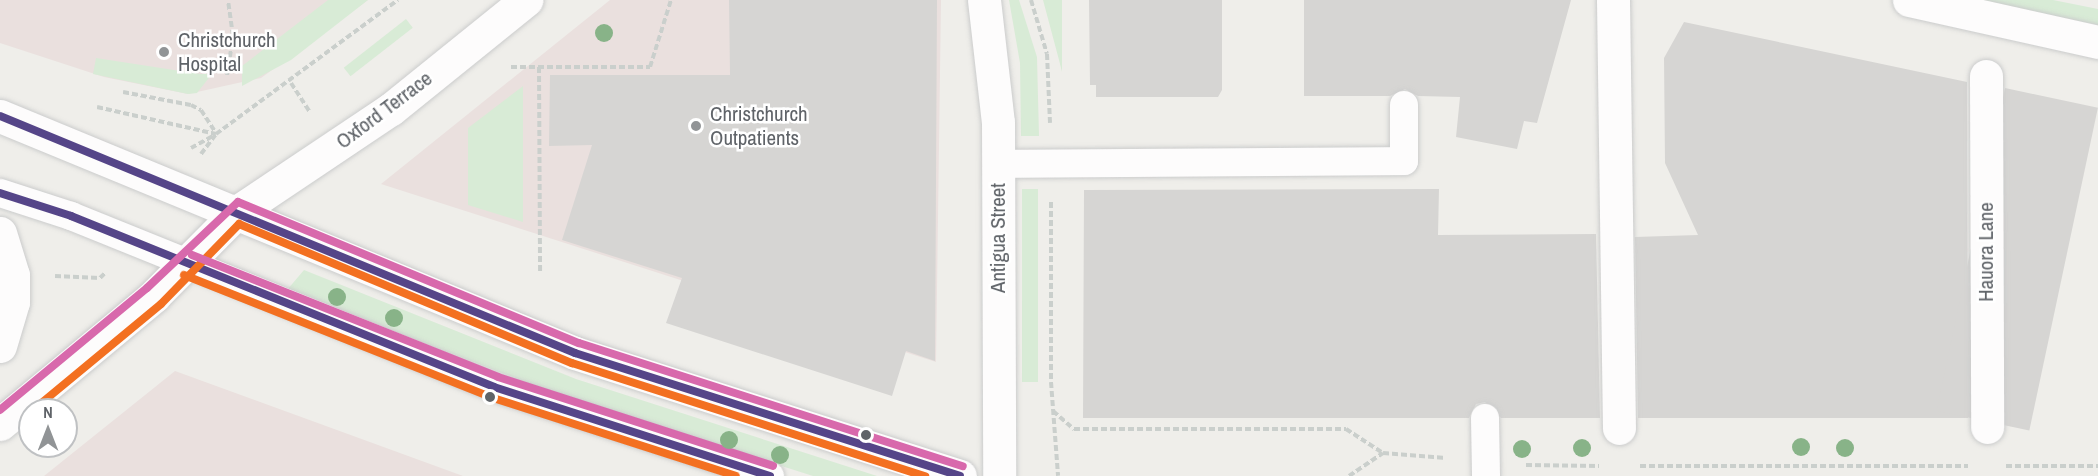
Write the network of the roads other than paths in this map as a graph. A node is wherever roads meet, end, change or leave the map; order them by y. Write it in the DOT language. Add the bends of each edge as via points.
graph roads {
  1 [pos="526,0"];
  2 [pos="984,0"];
  3 [pos="1613,0"];
  4 [pos="1910,0"];
  5 [pos="2098,42"];
  6 [pos="1986,76"];
  7 [pos="1404,105"];
  8 [pos="0,116"];
  9 [pos="998,164"];
  10 [pos="0,193"];
  11 [pos="237,212"];
  12 [pos="0,233"];
  13 [pos="188,265"];
  14 [pos="0,346"];
  15 [pos="1485,418"];
  16 [pos="0,424"];
  17 [pos="1987,427"];
  18 [pos="1618,428"];
  19 [pos="1486,469"];
  20 [pos="770,476"];
  21 [pos="960,476"];
  22 [pos="999,476"];
  1 -- 11 [label="street, Oxford Terrace" via="391,109"];
  2 -- 9 [label="street, Antigua Street"];
  3 -- 18 [label="street"];
  4 -- 5 [label="street"];
  6 -- 17 [label="street, Hauora Lane"];
  7 -- 9 [label="lane" via="1404,161"];
  8 -- 11 [label="street"];
  9 -- 22 [label="street, Antigua Street"];
  10 -- 13 [label="lane"];
  11 -- 13 [label="street, Oxford Terrace"];
  11 -- 21 [label="street" via="575,353"];
  12 -- 14 [label="street" via="13,274 13,302"];
  13 -- 16 [label="street, Oxford Terrace"];
  13 -- 20 [label="lane" via="494,387"];
  15 -- 19 [label="lane"];
}
